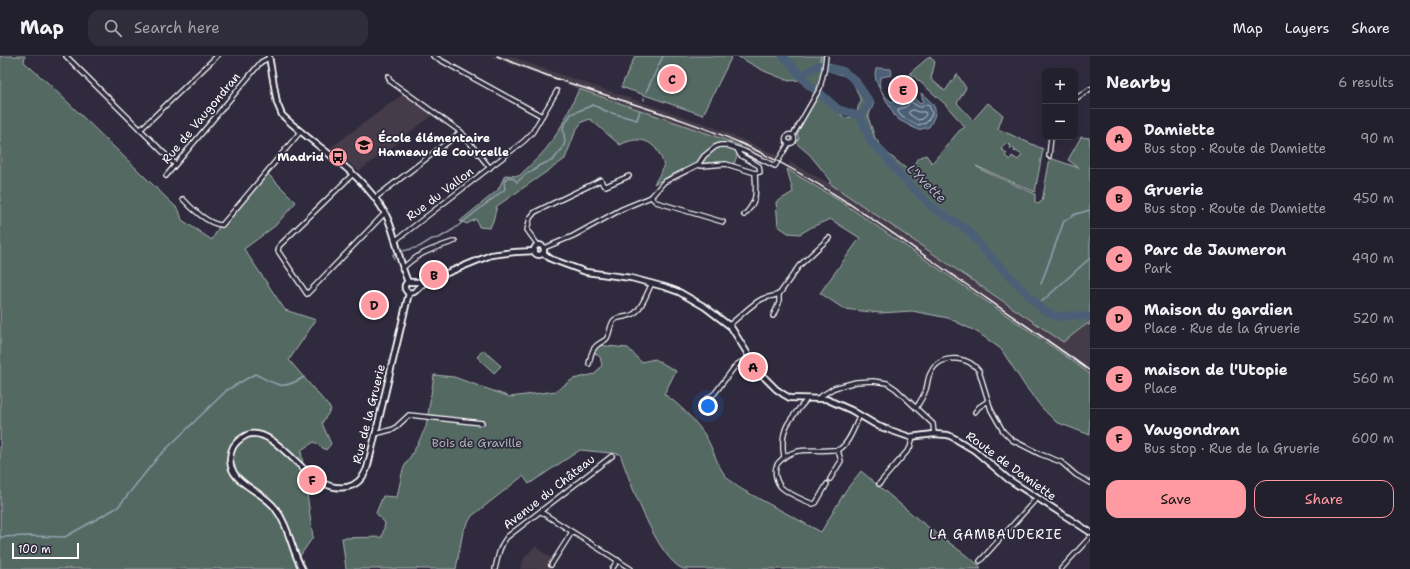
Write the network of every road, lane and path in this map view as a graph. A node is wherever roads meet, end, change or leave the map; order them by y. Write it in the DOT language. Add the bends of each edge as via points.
graph roads {
  1 [pos="67,56"];
  2 [pos="217,56"];
  3 [pos="433,56"];
  4 [pos="826,56"];
  5 [pos="269,57"];
  6 [pos="388,76"];
  7 [pos="1090,89"];
  8 [pos="557,91"];
  9 [pos="1078,97"];
  10 [pos="542,116"];
  11 [pos="140,130"];
  12 [pos="301,131"];
  13 [pos="461,132"];
  14 [pos="793,135"];
  15 [pos="1051,140"];
  16 [pos="789,143"];
  17 [pos="737,149"];
  18 [pos="1049,156"];
  19 [pos="175,164"];
  20 [pos="698,165"];
  21 [pos="490,168"];
  22 [pos="755,173"];
  23 [pos="353,174"];
  24 [pos="166,176"];
  25 [pos="629,176"];
  26 [pos="651,197"];
  27 [pos="375,198"];
  28 [pos="183,199"];
  29 [pos="385,213"];
  30 [pos="744,215"];
  31 [pos="723,222"];
  32 [pos="829,238"];
  33 [pos="396,240"];
  34 [pos="455,241"];
  35 [pos="538,245"];
  36 [pos="535,251"];
  37 [pos="544,251"];
  38 [pos="402,269"];
  39 [pos="411,282"];
  40 [pos="425,282"];
  41 [pos="652,283"];
  42 [pos="415,291"];
  43 [pos="409,293"];
  44 [pos="779,294"];
  45 [pos="773,316"];
  46 [pos="729,325"];
  47 [pos="749,357"];
  48 [pos="589,364"];
  49 [pos="808,398"];
  50 [pos="818,398"];
  51 [pos="706,400"];
  52 [pos="988,401"];
  53 [pos="916,408"];
  54 [pos="975,412"];
  55 [pos="860,415"];
  56 [pos="482,423"];
  57 [pos="375,434"];
  58 [pos="934,434"];
  59 [pos="912,436"];
  60 [pos="838,450"];
  61 [pos="612,456"];
  62 [pos="784,457"];
  63 [pos="830,479"];
  64 [pos="1090,483"];
  65 [pos="827,484"];
  66 [pos="879,484"];
  67 [pos="1037,498"];
  68 [pos="541,512"];
  69 [pos="572,532"];
  70 [pos="1090,532"];
  71 [pos="1090,537"];
  72 [pos="618,560"];
  73 [pos="980,561"];
  74 [pos="551,565"];
  75 [pos="302,569"];
  76 [pos="495,569"];
  77 [pos="612,569"];
  78 [pos="632,569"];
  79 [pos="1061,569"];
  1 -- 11 [label="street"];
  2 -- 11 [label="street"];
  3 -- 10 [label="street"];
  4 -- 14 [label="street" via="820,88"];
  5 -- 12 [label="street" via="279,109 282,115"];
  5 -- 19 [label="street, Rue de Vaugondran" via="261,62"];
  6 -- 13 [label="street" via="390,81"];
  7 -- 9 [label="street"];
  8 -- 10 [label="street, Rue du Vallon"];
  10 -- 21 [label="street, Rue du Vallon" via="532,133"];
  11 -- 19 [label="street"];
  12 -- 23 [label="street"];
  12 -- 28 [label="street" via="222,225 215,224 193,210"];
  13 -- 21 [label="street"];
  13 -- 27 [label="street"];
  14 -- 16 [label="street" via="794,141"];
  14 -- 16 [label="street" via="789,134 786,137"];
  15 -- 18 [label="street"];
  16 -- 17 [label="street" via="775,166"];
  17 -- 20 [label="street" via="726,145 715,147"];
  17 -- 22 [label="street" via="740,155 759,166 760,172"];
  19 -- 24 [label="street, Rue de Vaugondran"];
  20 -- 22 [label="street" via="726,164"];
  20 -- 26 [label="street" via="664,182"];
  21 -- 33 [label="street, Rue du Vallon"];
  22 -- 30 [label="street" via="756,197"];
  23 -- 27 [label="street"];
  23 -- 29 [label="street" via="279,246 278,251 307,294"];
  25 -- 35 [label="street" via="606,186 601,180 535,212 530,218 527,230"];
  26 -- 31 [label="street" via="656,202"];
  26 -- 37 [label="street" via="622,209"];
  27 -- 29 [label="street"];
  29 -- 33 [label="street"];
  32 -- 44 [label="street" via="799,266"];
  33 -- 38 [label="street"];
  34 -- 38 [label="street" via="422,253 411,259"];
  35 -- 36 [label="street"];
  35 -- 37 [label="street" via="541,245"];
  36 -- 37 [label="street" via="538,254"];
  36 -- 40 [label="street" via="491,255"];
  37 -- 41 [label="street, Route de Damiette" via="551,259 586,272 611,274"];
  38 -- 39 [label="street"];
  39 -- 40 [label="street"];
  39 -- 42 [label="street" via="416,286"];
  39 -- 43 [label="street" via="406,284 405,288"];
  40 -- 42 [label="street"];
  41 -- 46 [label="street, Route de Damiette" via="679,292"];
  41 -- 48 [label="street" via="635,313 614,319 606,340 597,344 591,351"];
  42 -- 43 [label="street"];
  43 -- 57 [label="street, Rue de la Gruerie"];
  44 -- 45 [label="street" via="779,302"];
  44 -- 46 [label="street" via="756,302"];
  46 -- 47 [label="street, Route de Damiette"];
  47 -- 49 [label="street, Route de Damiette" via="759,372 776,389 790,398"];
  47 -- 51 [label="street" via="736,365 715,393"];
  49 -- 50 [label="street, Route de Damiette"];
  49 -- 62 [label="street" via="784,431"];
  50 -- 53 [label="street" via="834,388 856,382 873,381 887,383"];
  50 -- 55 [label="street, Route de Damiette" via="833,401"];
  52 -- 53 [label="street" via="979,371 975,366 965,361 950,359 934,366 925,393"];
  52 -- 54 [label="street"];
  52 -- 64 [label="street" via="1003,431 1012,440 1061,462"];
  53 -- 58 [label="street" via="933,424"];
  55 -- 59 [label="street, Route de Damiette" via="878,426 904,436"];
  55 -- 60 [label="street" via="845,444"];
  56 -- 57 [label="street" via="409,415 394,429"];
  57 -- 75 [label="street, Rue de la Gruerie" via="367,469 354,485 345,488 330,486 316,479 265,437 249,434 234,446 230,456 234,474 275,508 284,522"];
  58 -- 59 [label="street, Route de Damiette"];
  58 -- 67 [label="street, Route de Damiette" via="948,436 964,443 1008,479"];
  59 -- 66 [label="street" via="910,448"];
  60 -- 62 [label="street" via="801,450"];
  60 -- 63 [label="street" via="841,461"];
  61 -- 68 [label="street, Avenue du Château"];
  62 -- 65 [label="street" via="778,463 775,473 781,487 813,504"];
  67 -- 70 [label="street, Route de Damiette"];
  67 -- 73 [label="street"];
  68 -- 69 [label="street"];
  68 -- 76 [label="street, Avenue du Château" via="502,543"];
  69 -- 72 [label="street"];
  69 -- 74 [label="street"];
  71 -- 79 [label="street"];
  72 -- 77 [label="street"];
  72 -- 78 [label="street"];
}
